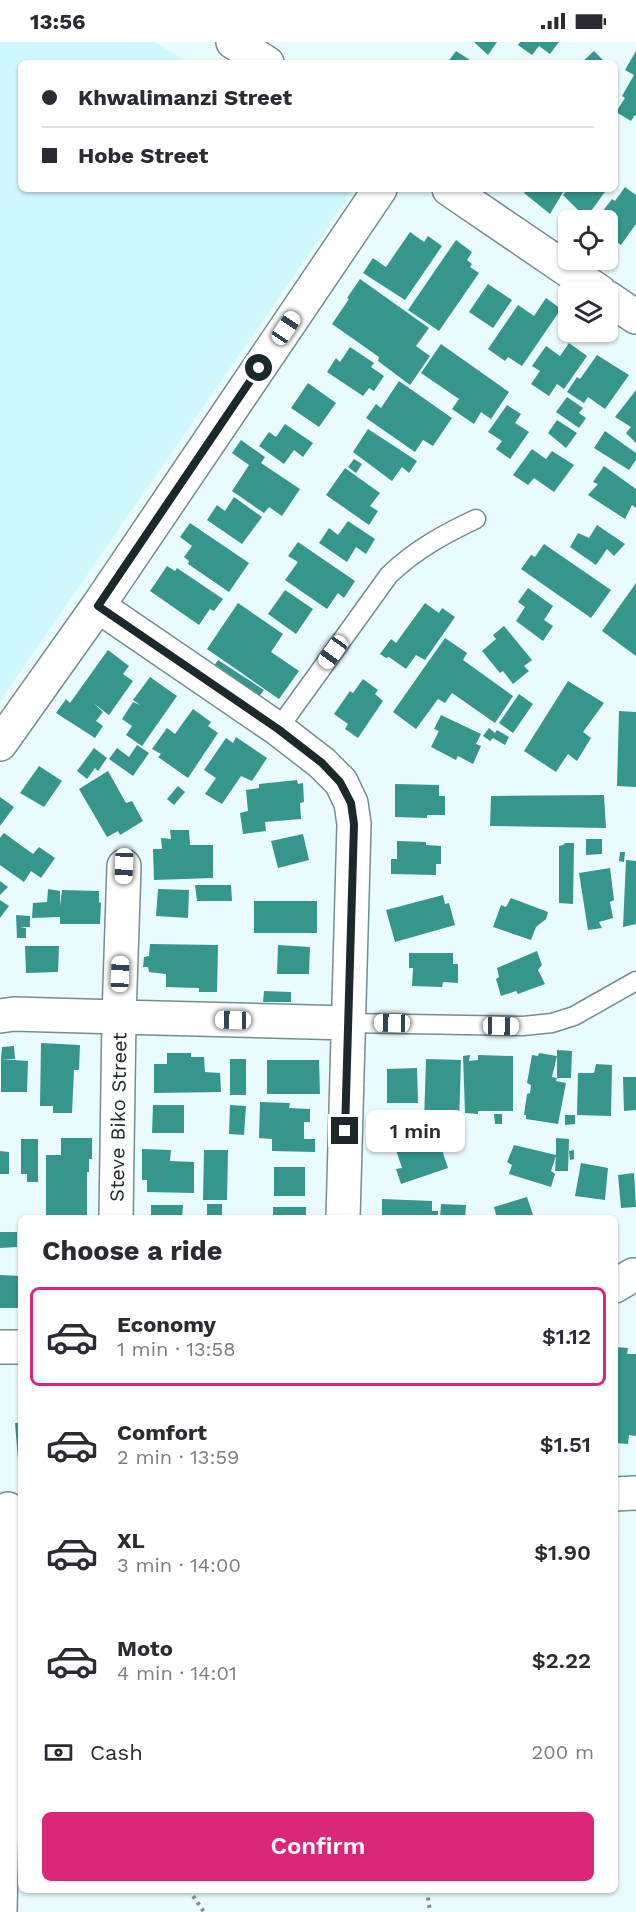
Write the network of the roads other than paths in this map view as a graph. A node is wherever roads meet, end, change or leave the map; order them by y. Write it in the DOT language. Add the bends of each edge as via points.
graph roads {
  1 [pos="233,42"];
  2 [pos="262,60"];
  3 [pos="378,192"];
  4 [pos="453,192"];
  5 [pos="585,282"];
  6 [pos="618,305"];
  7 [pos="636,317"];
  8 [pos="476,519"];
  9 [pos="98,606"];
  10 [pos="278,729"];
  11 [pos="0,744"];
  12 [pos="124,866"];
  13 [pos="636,981"];
  14 [pos="0,1016"];
  15 [pos="119,1017"];
  16 [pos="348,1023"];
  17 [pos="116,1215"];
  18 [pos="343,1215"];
  19 [pos="0,1347"];
  20 [pos="18,1347"];
  21 [pos="636,1493"];
  22 [pos="618,1494"];
  23 [pos="10,1509"];
  24 [pos="12,1745"];
  25 [pos="0,1912"];
  1 -- 2 [label="street"];
  3 -- 9 [label="street"];
  4 -- 5 [label="street"];
  6 -- 7 [label="street"];
  8 -- 10 [label="lane" via="421,548 389,575"];
  9 -- 10 [label="street"];
  9 -- 11 [label="street"];
  10 -- 16 [label="street" via="322,763 340,782 351,803 354,824"];
  12 -- 15 [label="street, Steve Biko Street"];
  13 -- 16 [label="lane" via="574,1016 552,1023"];
  14 -- 15 [label="street, Steve Biko Street"];
  15 -- 16 [label="street, Steve Biko Street"];
  15 -- 17 [label="street, Steve Biko Street"];
  16 -- 18 [label="street"];
  19 -- 20 [label="street"];
  21 -- 22 [label="street"];
  23 -- 24 [label="street"];
  24 -- 25 [label="street"];
}
